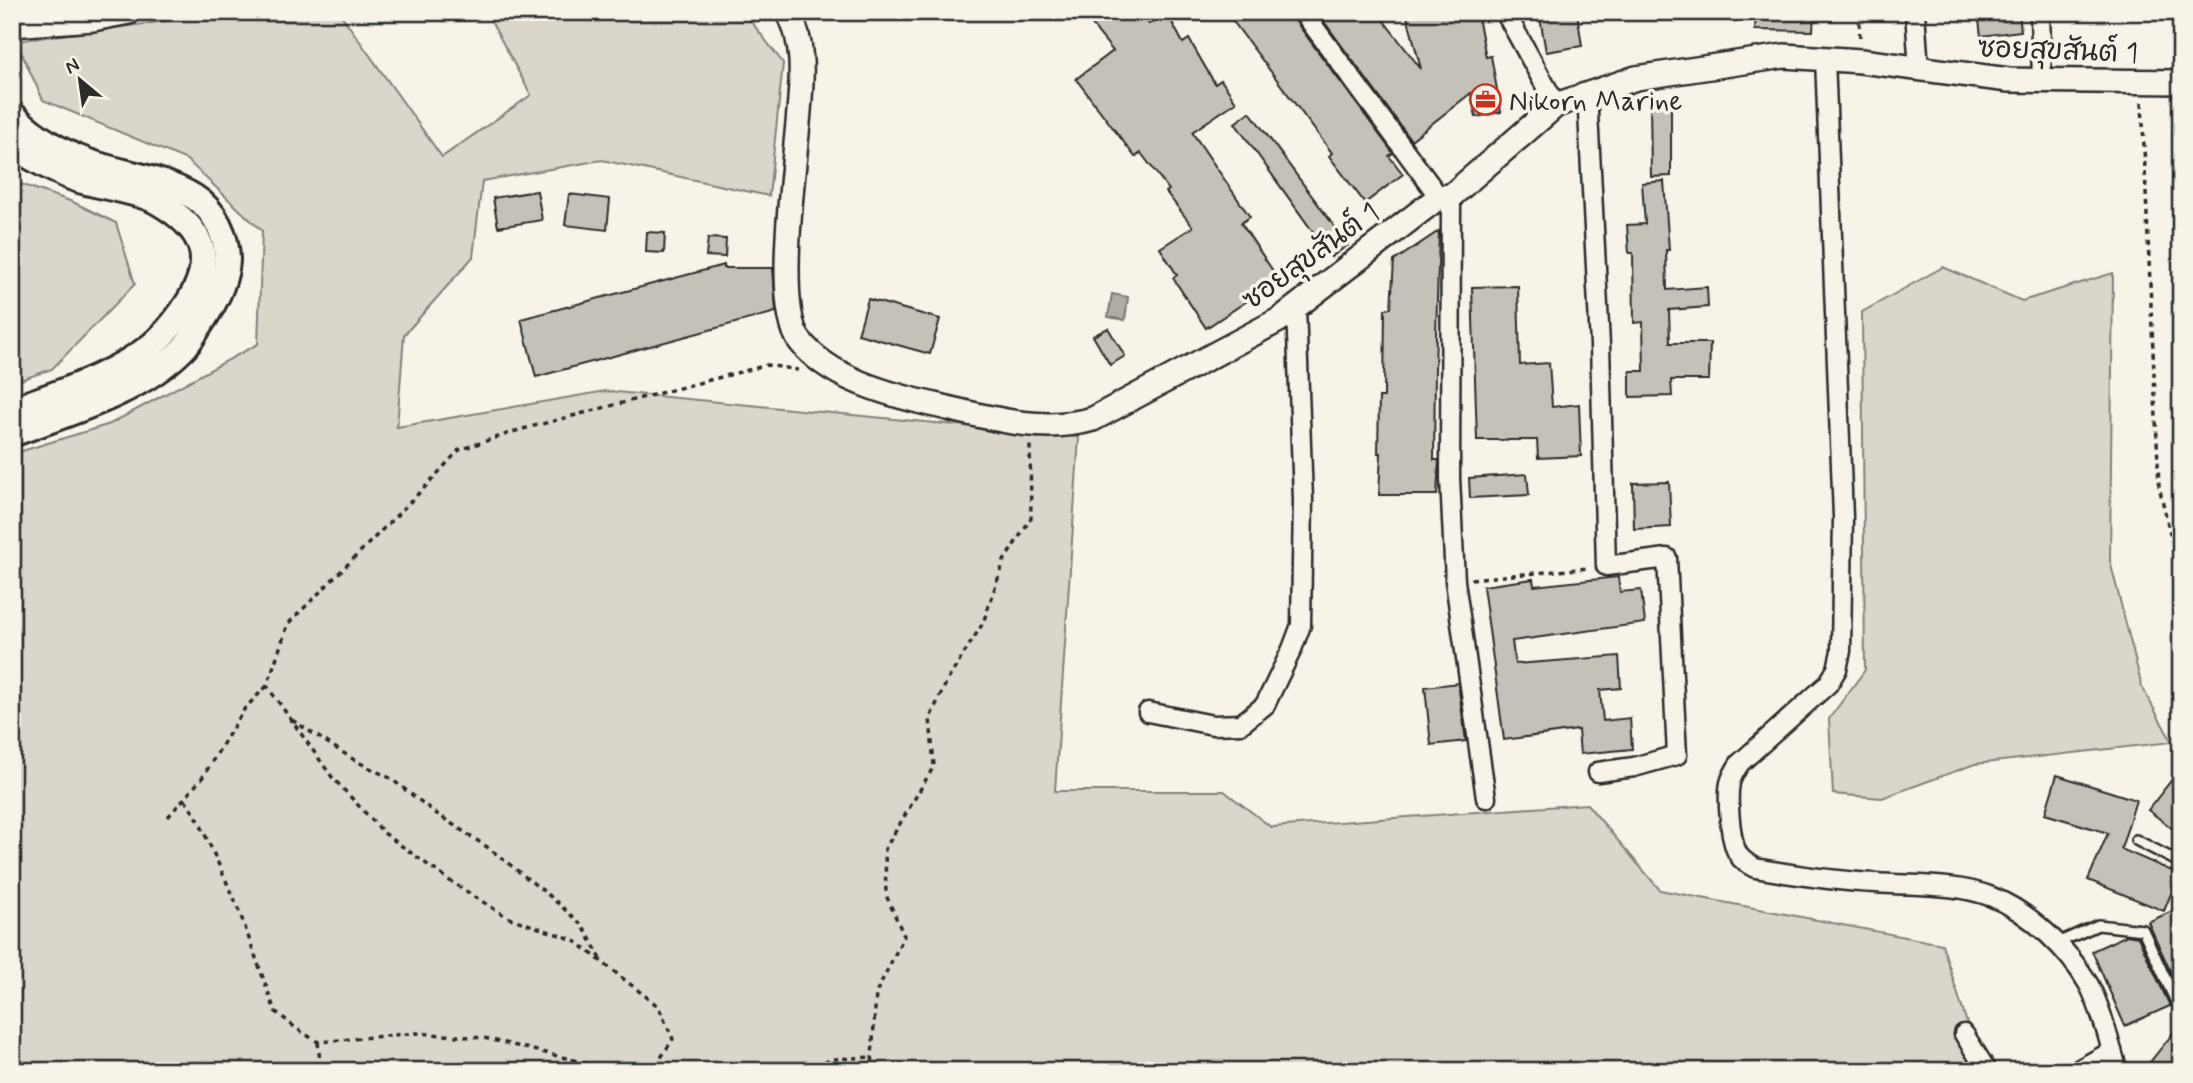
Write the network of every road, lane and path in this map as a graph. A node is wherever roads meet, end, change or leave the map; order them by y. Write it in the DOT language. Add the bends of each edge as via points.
graph roads {
  1 [pos="788,12"];
  2 [pos="1303,12"];
  3 [pos="1505,12"];
  4 [pos="1859,12"];
  5 [pos="1915,12"];
  6 [pos="2040,12"];
  7 [pos="126,13"];
  8 [pos="12,25"];
  9 [pos="1825,58"];
  10 [pos="1861,61"];
  11 [pos="1919,69"];
  12 [pos="2042,81"];
  13 [pos="2141,82"];
  14 [pos="2181,82"];
  15 [pos="1587,93"];
  16 [pos="1556,105"];
  17 [pos="12,114"];
  18 [pos="12,146"];
  19 [pos="1445,197"];
  20 [pos="1296,307"];
  21 [pos="827,366"];
  22 [pos="12,409"];
  23 [pos="1032,425"];
  24 [pos="12,434"];
  25 [pos="2174,551"];
  26 [pos="1606,566"];
  27 [pos="1455,581"];
  28 [pos="267,686"];
  29 [pos="1148,712"];
  30 [pos="290,719"];
  31 [pos="1598,772"];
  32 [pos="1486,798"];
  33 [pos="185,800"];
  34 [pos="169,817"];
  35 [pos="2136,840"];
  36 [pos="2181,863"];
  37 [pos="2056,944"];
  38 [pos="602,961"];
  39 [pos="2181,1004"];
  40 [pos="1964,1034"];
  41 [pos="318,1042"];
  42 [pos="2112,1051"];
  43 [pos="872,1056"];
  44 [pos="651,1070"];
  45 [pos="321,1071"];
  46 [pos="618,1071"];
  47 [pos="738,1071"];
  48 [pos="795,1071"];
  49 [pos="875,1071"];
  50 [pos="1987,1071"];
  51 [pos="2076,1071"];
  52 [pos="2118,1071"];
  1 -- 21 [label="street, ซอยสุขสันต์ 1" via="803,69 786,267 792,328"];
  2 -- 19 [label="street"];
  3 -- 16 [label="street"];
  4 -- 10 [label="path"];
  5 -- 11 [label="street"];
  6 -- 12 [label="street"];
  7 -- 8 [label="street"];
  9 -- 10 [label="street, ซอยสุขสันต์ 1"];
  9 -- 15 [label="street, ซอยสุขสันต์ 1" via="1784,56 1636,78"];
  9 -- 37 [label="street" via="1843,517 1841,652 1828,684 1734,772 1729,801 1735,846 1745,863 1755,869 1990,896 2025,916"];
  10 -- 11 [label="street, ซอยสุขสันต์ 1"];
  11 -- 12 [label="street, ซอยสุขสันต์ 1"];
  12 -- 13 [label="street, ซอยสุขสันต์ 1"];
  13 -- 14 [label="street, ซอยสุขสันต์ 1"];
  13 -- 25 [label="path" via="2159,486"];
  15 -- 16 [label="street, ซอยสุขสันต์ 1"];
  15 -- 26 [label="street"];
  16 -- 19 [label="street, ซอยสุขสันต์ 1"];
  17 -- 24 [label="main road" via="55,148 140,174 197,199 209,210 227,243 227,267 213,306 185,347 164,366 110,396"];
  18 -- 22 [label="main road" via="75,179 154,199 195,232 204,252 203,273 192,298 152,345 76,386"];
  19 -- 20 [label="street, ซอยสุขสันต์ 1"];
  19 -- 27 [label="street"];
  20 -- 23 [label="street, ซอยสุขสันต์ 1" via="1108,413 1076,424"];
  20 -- 29 [label="street" via="1303,500 1301,625 1293,649 1265,705 1241,724 1213,725"];
  21 -- 23 [label="street, ซอยสุขสันต์ 1" via="885,393"];
  21 -- 28 [label="path" via="801,370 766,365 459,450 288,624"];
  23 -- 43 [label="path" via="1031,517 1004,561 983,623 930,718 934,766 885,849 886,895 904,936 876,993"];
  26 -- 27 [label="path"];
  26 -- 31 [label="street" via="1667,558 1677,755"];
  27 -- 32 [label="street"];
  28 -- 30 [label="path"];
  28 -- 33 [label="path" via="245,708"];
  30 -- 38 [label="path" via="390,778 490,849 583,926"];
  30 -- 38 [label="path" via="332,777 384,833 507,916 574,940"];
  33 -- 34 [label="path"];
  33 -- 41 [label="path" via="237,905 275,1012"];
  35 -- 36 [label="lane"];
  37 -- 39 [label="lane" via="2098,925 2143,930 2177,1004"];
  37 -- 42 [label="street" via="2090,987"];
  38 -- 44 [label="path" via="658,1006 673,1039"];
  40 -- 50 [label="street"];
  41 -- 45 [label="path"];
  41 -- 46 [label="path" via="417,1033 484,1038"];
  42 -- 51 [label="street"];
  42 -- 52 [label="street"];
  43 -- 48 [label="path" via="834,1059"];
  43 -- 49 [label="path"];
  44 -- 47 [label="path" via="701,1067"];
}
